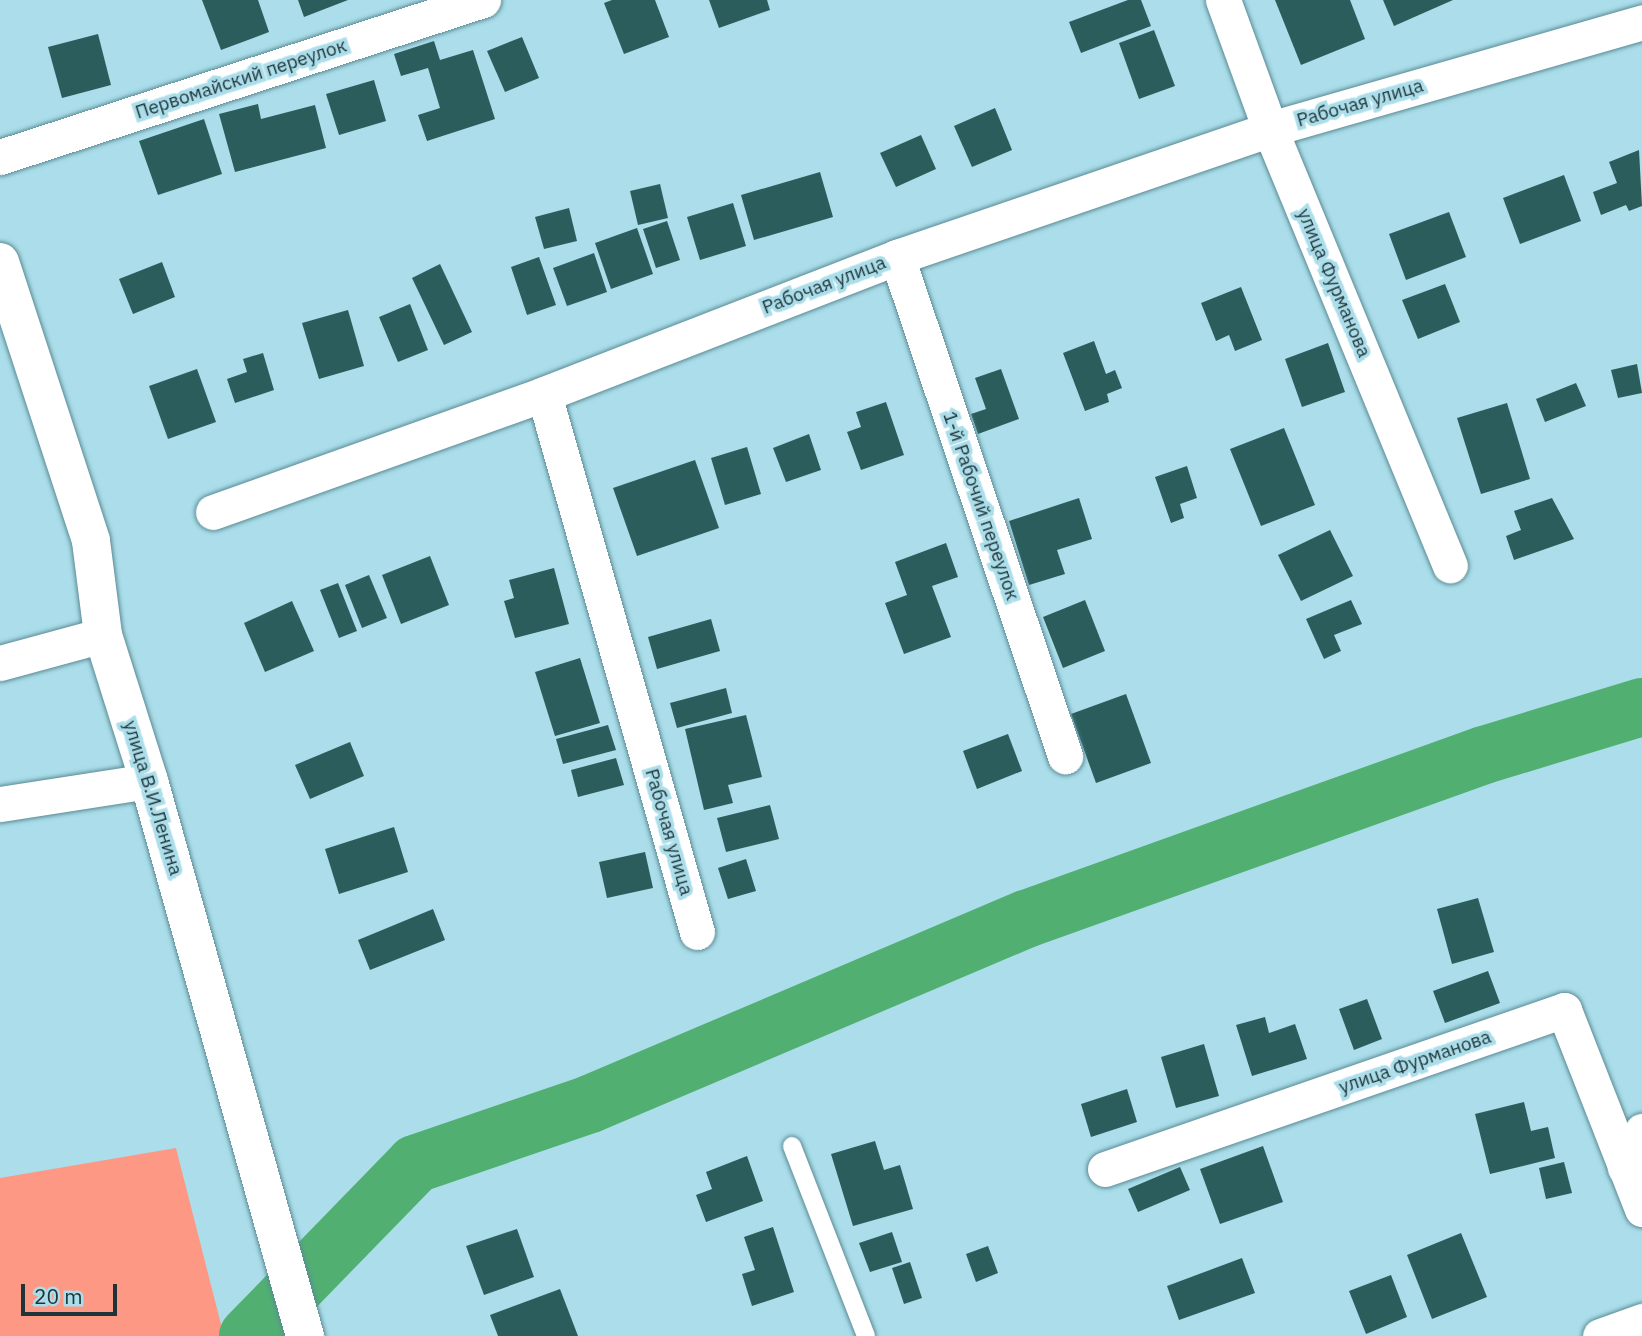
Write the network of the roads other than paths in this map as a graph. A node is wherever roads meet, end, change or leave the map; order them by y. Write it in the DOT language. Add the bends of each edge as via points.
graph roads {
  1 [pos="483,0"];
  2 [pos="1223,0"];
  3 [pos="1642,22"];
  4 [pos="1270,129"];
  5 [pos="0,157"];
  6 [pos="897,257"];
  7 [pos="0,262"];
  8 [pos="544,394"];
  9 [pos="212,512"];
  10 [pos="1450,565"];
  11 [pos="103,635"];
  12 [pos="0,663"];
  13 [pos="1065,756"];
  14 [pos="149,781"];
  15 [pos="0,804"];
  16 [pos="697,932"];
  17 [pos="1642,1131"];
  18 [pos="792,1146"];
  19 [pos="1625,1168"];
  20 [pos="1105,1169"];
  21 [pos="1642,1209"];
  22 [pos="1642,1321"];
  23 [pos="305,1336"];
  24 [pos="866,1336"];
  25 [pos="1600,1336"];
  1 -- 5 [label="street, Первомайский переулок"];
  2 -- 4 [label="street, улица Фурманова"];
  3 -- 4 [label="street, Рабочая улица"];
  4 -- 6 [label="street, Рабочая улица"];
  4 -- 10 [label="street, улица Фурманова"];
  6 -- 8 [label="street, Рабочая улица"];
  6 -- 13 [label="street, 1-й Рабочий переулок"];
  7 -- 11 [label="main road, улица В.И.Ленина" via="91,541"];
  8 -- 9 [label="street"];
  8 -- 16 [label="street, Рабочая улица"];
  11 -- 12 [label="street"];
  11 -- 14 [label="main road, улица В.И.Ленина"];
  14 -- 15 [label="street"];
  14 -- 23 [label="main road, улица В.И.Ленина"];
  17 -- 19 [label="street"];
  18 -- 24 [label="lane"];
  19 -- 20 [label="street, улица Фурманова" via="1564,1010"];
  19 -- 21 [label="street, улица Фурманова"];
  22 -- 25 [label="street"];
}
